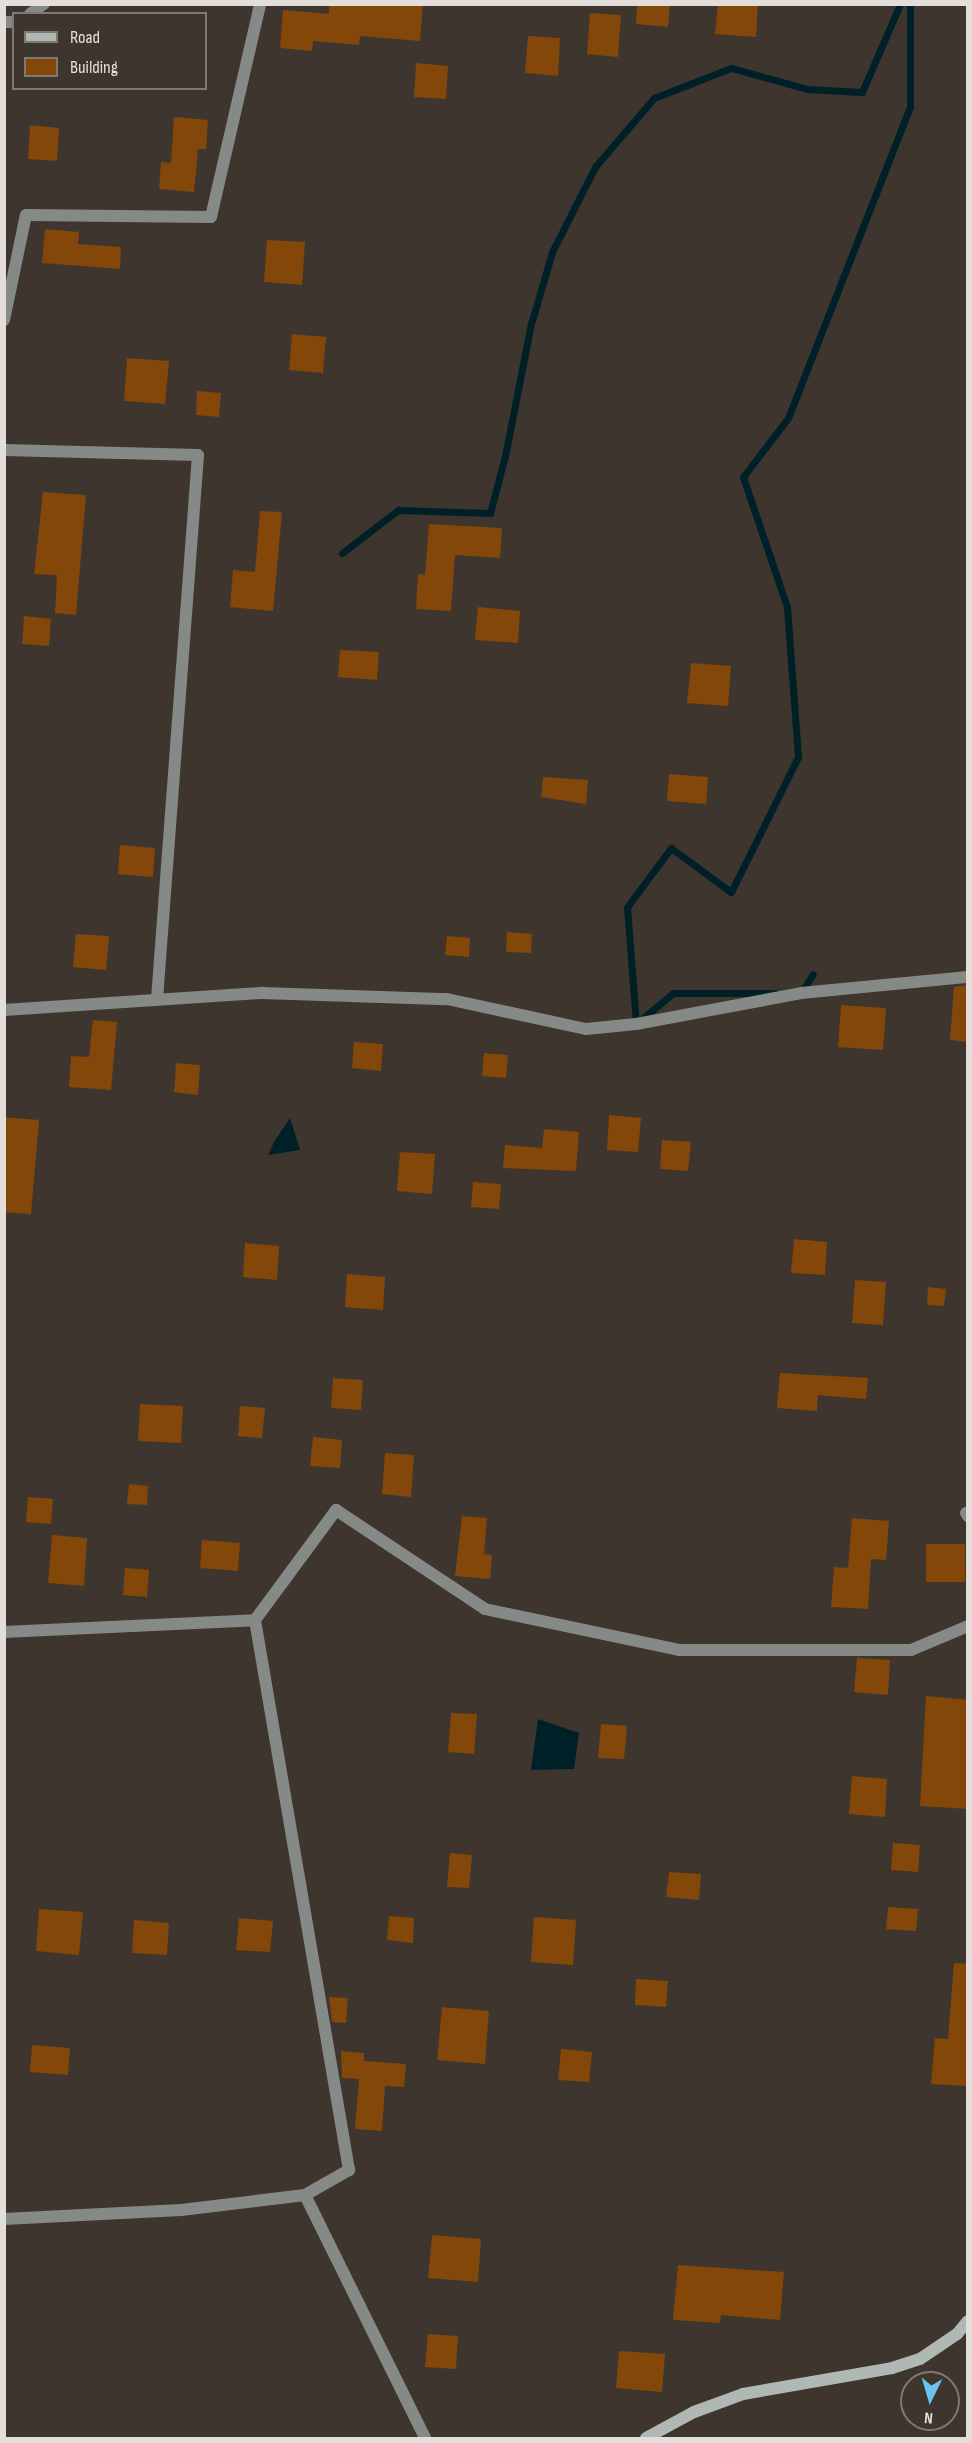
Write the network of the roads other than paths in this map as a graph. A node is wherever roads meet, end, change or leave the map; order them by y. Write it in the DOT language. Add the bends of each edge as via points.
graph roads {
  1 [pos="260,4"];
  2 [pos="4,320"];
  3 [pos="4,450"];
  4 [pos="968,976"];
  5 [pos="157,999"];
  6 [pos="4,1010"];
  7 [pos="255,1620"];
  8 [pos="968,1626"];
  9 [pos="4,1632"];
  10 [pos="305,2195"];
  11 [pos="4,2219"];
  12 [pos="968,2321"];
  13 [pos="425,2439"];
  14 [pos="646,2439"];
  1 -- 2 [label="street" via="211,217 26,215"];
  3 -- 5 [label="street" via="198,455"];
  4 -- 5 [label="street" via="801,993 636,1024 586,1029 447,999 262,993"];
  5 -- 6 [label="street"];
  7 -- 8 [label="street" via="336,1510 485,1609 678,1650 911,1650"];
  7 -- 9 [label="street"];
  7 -- 10 [label="street" via="349,2170"];
  10 -- 11 [label="street" via="181,2210"];
  10 -- 13 [label="street"];
  12 -- 14 [label="main road" via="957,2334 920,2359 892,2368 743,2394 694,2412"];
}
